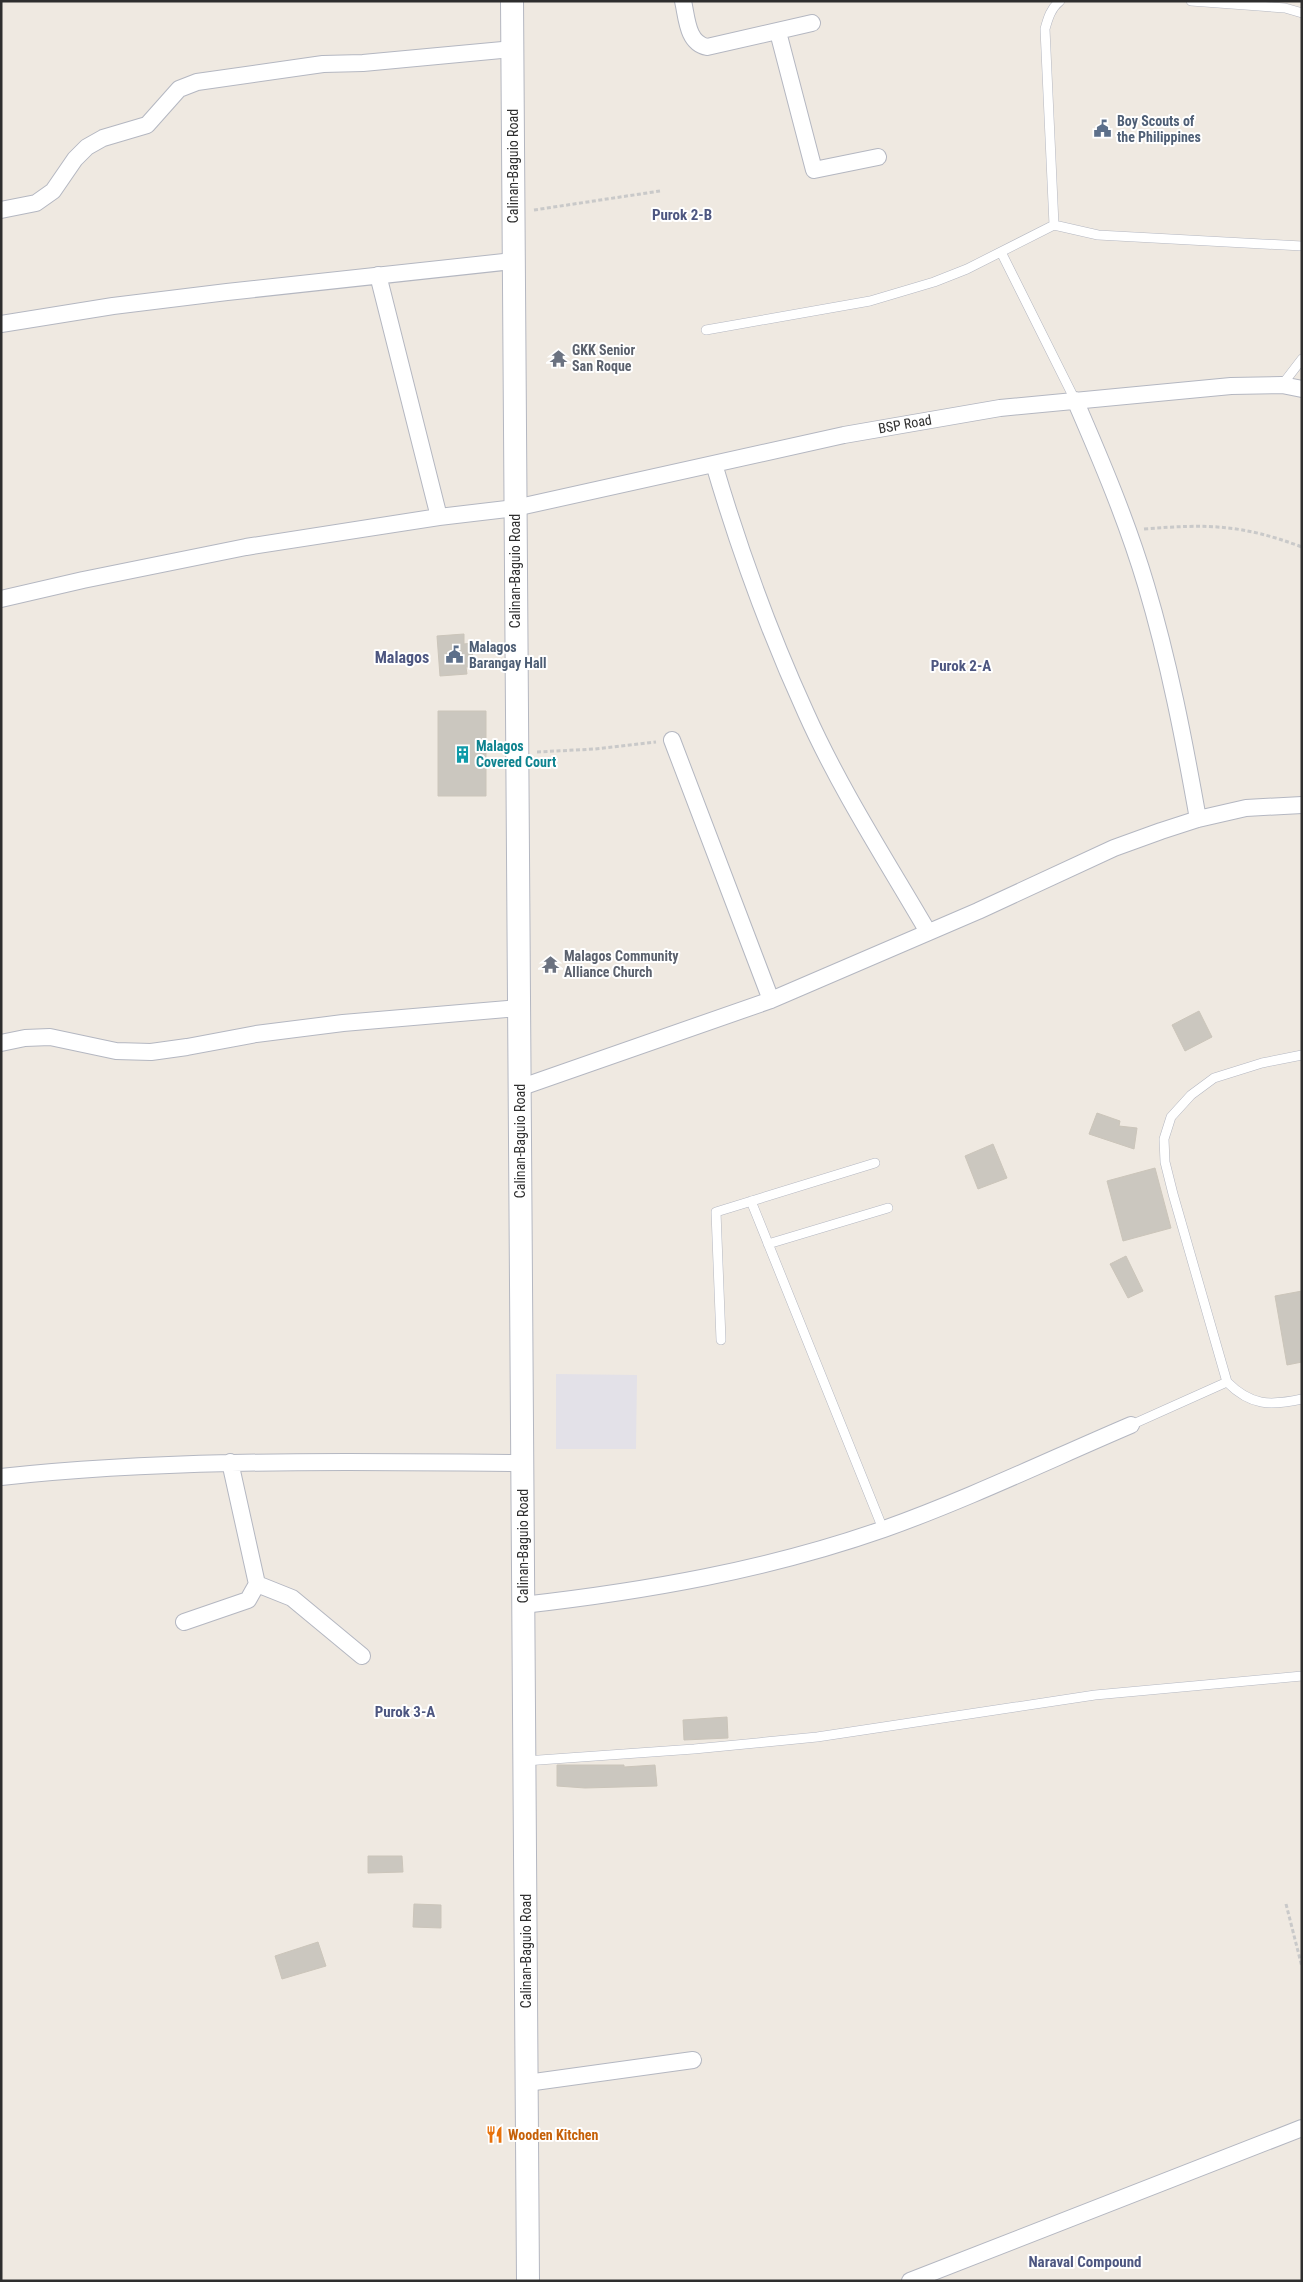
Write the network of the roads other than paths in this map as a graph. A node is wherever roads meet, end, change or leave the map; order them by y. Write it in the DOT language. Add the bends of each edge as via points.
graph roads {
  1 [pos="512,1"];
  2 [pos="683,1"];
  3 [pos="1060,1"];
  4 [pos="1191,1"];
  5 [pos="1302,13"];
  6 [pos="812,23"];
  7 [pos="778,32"];
  8 [pos="512,49"];
  9 [pos="878,157"];
  10 [pos="1,210"];
  11 [pos="1054,225"];
  12 [pos="1302,246"];
  13 [pos="1002,252"];
  14 [pos="513,261"];
  15 [pos="378,275"];
  16 [pos="1,324"];
  17 [pos="706,330"];
  18 [pos="1302,359"];
  19 [pos="1282,385"];
  20 [pos="1302,389"];
  21 [pos="1075,400"];
  22 [pos="714,464"];
  23 [pos="515,508"];
  24 [pos="439,517"];
  25 [pos="1,599"];
  26 [pos="672,740"];
  27 [pos="1302,805"];
  28 [pos="1198,819"];
  29 [pos="928,932"];
  30 [pos="771,1000"];
  31 [pos="519,1008"];
  32 [pos="1,1043"];
  33 [pos="1302,1055"];
  34 [pos="519,1088"];
  35 [pos="875,1163"];
  36 [pos="751,1201"];
  37 [pos="888,1208"];
  38 [pos="768,1244"];
  39 [pos="721,1340"];
  40 [pos="1227,1382"];
  41 [pos="1302,1399"];
  42 [pos="1131,1425"];
  43 [pos="230,1462"];
  44 [pos="522,1463"];
  45 [pos="1,1477"];
  46 [pos="883,1529"];
  47 [pos="257,1584"];
  48 [pos="523,1605"];
  49 [pos="184,1622"];
  50 [pos="362,1656"];
  51 [pos="1302,1676"];
  52 [pos="525,1762"];
  53 [pos="693,2060"];
  54 [pos="527,2083"];
  55 [pos="1302,2128"];
  56 [pos="528,2281"];
  57 [pos="910,2281"];
  1 -- 8 [label="main road, Calinan-Baguio Road"];
  2 -- 7 [label="street" via="693,40 699,45 716,46"];
  3 -- 11 [label="lane" via="1048,17 1045,29"];
  4 -- 5 [label="lane" via="1285,8"];
  6 -- 7 [label="street"];
  7 -- 9 [label="street" via="814,170"];
  8 -- 10 [label="street" via="323,64 197,82 179,89 148,125 103,138 87,147 53,191 36,203"];
  8 -- 14 [label="main road, Calinan-Baguio Road"];
  11 -- 12 [label="lane" via="1107,236"];
  11 -- 13 [label="lane"];
  13 -- 17 [label="lane" via="934,282 870,300"];
  13 -- 21 [label="lane"];
  14 -- 15 [label="street"];
  14 -- 23 [label="main road, Calinan-Baguio Road"];
  15 -- 16 [label="street" via="114,306"];
  15 -- 24 [label="street"];
  18 -- 19 [label="lane"];
  19 -- 20 [label="street, BSP Road"];
  19 -- 21 [label="street, BSP Road" via="1231,386"];
  21 -- 22 [label="street, BSP Road" via="1000,408 844,435"];
  21 -- 28 [label="street" via="1104,468 1146,585 1173,688"];
  22 -- 23 [label="street, BSP Road"];
  22 -- 29 [label="street" via="766,618 806,714"];
  23 -- 24 [label="street, BSP Road"];
  23 -- 31 [label="main road, Calinan-Baguio Road"];
  24 -- 25 [label="street, BSP Road" via="246,547"];
  26 -- 30 [label="street"];
  27 -- 28 [label="street" via="1246,808"];
  28 -- 29 [label="street" via="1114,848"];
  29 -- 30 [label="street"];
  30 -- 34 [label="street"];
  31 -- 32 [label="street" via="343,1023 151,1052 116,1051 50,1037"];
  31 -- 34 [label="main road, Calinan-Baguio Road"];
  33 -- 40 [label="lane" via="1214,1078 1171,1116 1164,1139 1165,1162 1173,1194"];
  34 -- 44 [label="main road, Calinan-Baguio Road"];
  35 -- 36 [label="lane"];
  36 -- 38 [label="lane"];
  36 -- 39 [label="lane" via="716,1212"];
  37 -- 38 [label="lane"];
  38 -- 46 [label="lane"];
  40 -- 41 [label="lane" via="1240,1395 1260,1402 1278,1404"];
  40 -- 42 [label="lane"];
  42 -- 46 [label="street"];
  43 -- 44 [label="street"];
  43 -- 45 [label="street"];
  43 -- 47 [label="street"];
  44 -- 48 [label="main road, Calinan-Baguio Road"];
  46 -- 48 [label="street" via="791,1558 694,1581"];
  47 -- 49 [label="street" via="254,1593 244,1603"];
  47 -- 50 [label="street" via="292,1598"];
  48 -- 52 [label="main road, Calinan-Baguio Road"];
  51 -- 52 [label="lane" via="1095,1695 817,1737"];
  52 -- 54 [label="main road, Calinan-Baguio Road"];
  53 -- 54 [label="street"];
  54 -- 56 [label="main road, Calinan-Baguio Road"];
  55 -- 57 [label="street"];
}
